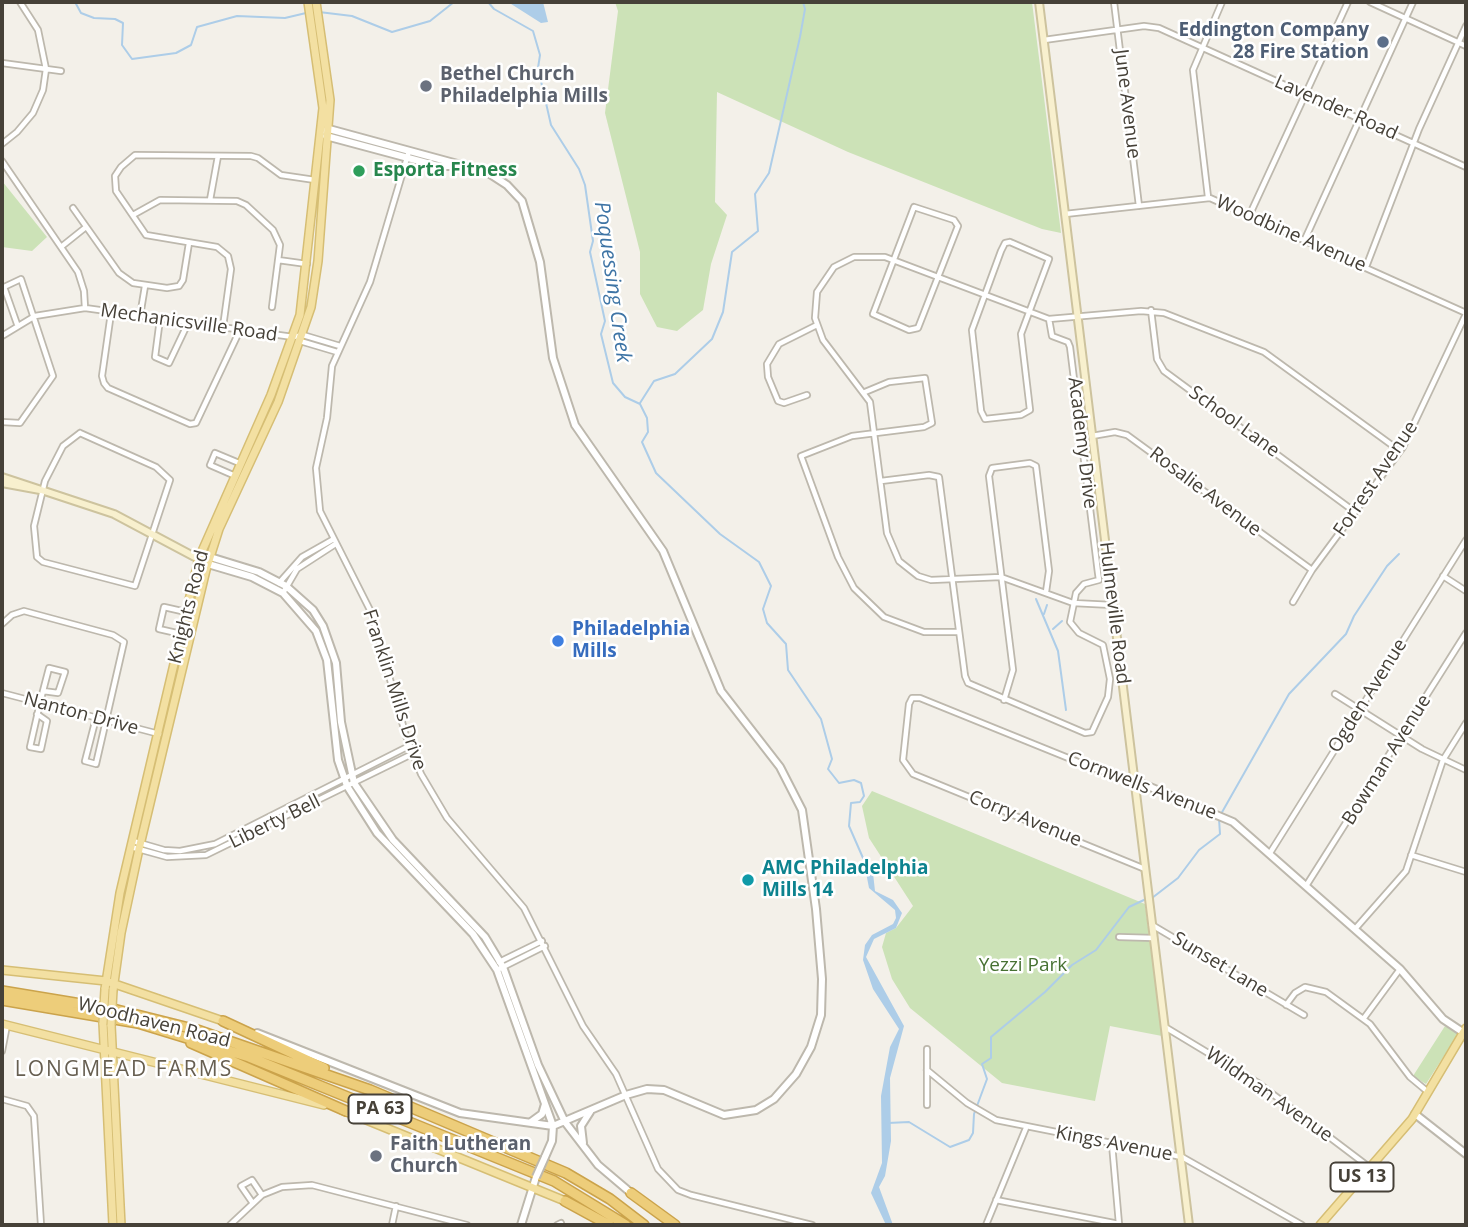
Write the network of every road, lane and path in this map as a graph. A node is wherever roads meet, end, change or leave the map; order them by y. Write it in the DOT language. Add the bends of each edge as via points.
graph roads {
  1 [pos="20,2"];
  2 [pos="1039,2"];
  3 [pos="1114,2"];
  4 [pos="1222,2"];
  5 [pos="1348,2"];
  6 [pos="1370,2"];
  7 [pos="1413,2"];
  8 [pos="313,4"];
  9 [pos="1406,18"];
  10 [pos="1466,26"];
  11 [pos="1117,29"];
  12 [pos="1044,40"];
  13 [pos="1459,43"];
  14 [pos="1201,47"];
  15 [pos="1466,47"];
  16 [pos="2,63"];
  17 [pos="46,69"];
  18 [pos="61,71"];
  19 [pos="1306,94"];
  20 [pos="1360,119"];
  21 [pos="325,131"];
  22 [pos="328,139"];
  23 [pos="2,144"];
  24 [pos="1413,144"];
  25 [pos="409,151"];
  26 [pos="218,156"];
  27 [pos="407,159"];
  28 [pos="2,161"];
  29 [pos="466,166"];
  30 [pos="1466,167"];
  31 [pos="316,180"];
  32 [pos="1208,197"];
  33 [pos="210,200"];
  34 [pos="1139,206"];
  35 [pos="73,208"];
  36 [pos="1065,214"];
  37 [pos="1250,214"];
  38 [pos="133,215"];
  39 [pos="86,227"];
  40 [pos="1305,239"];
  41 [pos="189,243"];
  42 [pos="61,247"];
  43 [pos="278,260"];
  44 [pos="318,260"];
  45 [pos="892,260"];
  46 [pos="308,262"];
  47 [pos="1366,267"];
  48 [pos="938,278"];
  49 [pos="145,285"];
  50 [pos="984,295"];
  51 [pos="272,307"];
  52 [pos="85,308"];
  53 [pos="1151,310"];
  54 [pos="111,313"];
  55 [pos="1029,313"];
  56 [pos="1466,313"];
  57 [pos="35,316"];
  58 [pos="140,316"];
  59 [pos="1077,318"];
  60 [pos="160,319"];
  61 [pos="1049,319"];
  62 [pos="188,323"];
  63 [pos="17,324"];
  64 [pos="817,325"];
  65 [pos="223,327"];
  66 [pos="240,330"];
  67 [pos="2,336"];
  68 [pos="293,337"];
  69 [pos="302,339"];
  70 [pos="340,346"];
  71 [pos="337,352"];
  72 [pos="865,392"];
  73 [pos="807,395"];
  74 [pos="2,422"];
  75 [pos="875,433"];
  76 [pos="1092,436"];
  77 [pos="1400,451"];
  78 [pos="239,463"];
  79 [pos="248,468"];
  80 [pos="233,475"];
  81 [pos="2,477"];
  82 [pos="880,481"];
  83 [pos="2,483"];
  84 [pos="42,489"];
  85 [pos="1355,512"];
  86 [pos="151,532"];
  87 [pos="1466,540"];
  88 [pos="333,542"];
  89 [pos="199,558"];
  90 [pos="209,561"];
  91 [pos="1311,570"];
  92 [pos="1444,576"];
  93 [pos="1001,577"];
  94 [pos="952,579"];
  95 [pos="282,588"];
  96 [pos="1466,591"];
  97 [pos="1046,592"];
  98 [pos="1293,602"];
  99 [pos="1073,603"];
  100 [pos="1112,605"];
  101 [pos="186,612"];
  102 [pos="2,624"];
  103 [pos="959,632"];
  104 [pos="1466,633"];
  105 [pos="181,634"];
  106 [pos="43,691"];
  107 [pos="2,693"];
  108 [pos="1335,694"];
  109 [pos="912,698"];
  110 [pos="1004,700"];
  111 [pos="40,703"];
  112 [pos="1360,710"];
  113 [pos="37,714"];
  114 [pos="96,718"];
  115 [pos="106,720"];
  116 [pos="1466,723"];
  117 [pos="160,734"];
  118 [pos="1401,736"];
  119 [pos="410,746"];
  120 [pos="412,754"];
  121 [pos="1443,760"];
  122 [pos="1466,771"];
  123 [pos="353,779"];
  124 [pos="1136,782"];
  125 [pos="346,783"];
  126 [pos="136,845"];
  127 [pos="1270,853"];
  128 [pos="1411,855"];
  129 [pos="1146,869"];
  130 [pos="1466,872"];
  131 [pos="1307,886"];
  132 [pos="1152,925"];
  133 [pos="1354,929"];
  134 [pos="1119,937"];
  135 [pos="1154,938"];
  136 [pos="544,944"];
  137 [pos="499,966"];
  138 [pos="1400,968"];
  139 [pos="2,970"];
  140 [pos="109,986"];
  141 [pos="2,989"];
  142 [pos="2,1000"];
  143 [pos="1286,1005"];
  144 [pos="1304,1015"];
  145 [pos="1364,1018"];
  146 [pos="122,1021"];
  147 [pos="223,1021"];
  148 [pos="4,1024"];
  149 [pos="1165,1027"];
  150 [pos="1466,1032"];
  151 [pos="927,1049"];
  152 [pos="107,1050"];
  153 [pos="2,1051"];
  154 [pos="927,1070"];
  155 [pos="370,1090"];
  156 [pos="1428,1092"];
  157 [pos="625,1095"];
  158 [pos="2,1100"];
  159 [pos="545,1102"];
  160 [pos="927,1105"];
  161 [pos="592,1110"];
  162 [pos="346,1111"];
  163 [pos="1415,1114"];
  164 [pos="565,1122"];
  165 [pos="526,1123"];
  166 [pos="553,1126"];
  167 [pos="1026,1128"];
  168 [pos="1112,1143"];
  169 [pos="589,1154"];
  170 [pos="1466,1154"];
  171 [pos="1182,1157"];
  172 [pos="1370,1168"];
  173 [pos="114,1179"];
  174 [pos="533,1186"];
  175 [pos="631,1193"];
  176 [pos="262,1195"];
  177 [pos="996,1200"];
  178 [pos="565,1201"];
  179 [pos="252,1202"];
  180 [pos="396,1206"];
  181 [pos="41,1225"];
  182 [pos="113,1225"];
  183 [pos="121,1225"];
  184 [pos="230,1225"];
  185 [pos="391,1225"];
  186 [pos="465,1225"];
  187 [pos="521,1225"];
  188 [pos="598,1225"];
  189 [pos="609,1225"];
  190 [pos="626,1225"];
  191 [pos="644,1225"];
  192 [pos="666,1225"];
  193 [pos="675,1225"];
  194 [pos="812,1225"];
  195 [pos="985,1225"];
  196 [pos="1119,1225"];
  197 [pos="1189,1225"];
  198 [pos="1302,1225"];
  199 [pos="1320,1225"];
  1 -- 17 [label="street" via="38,30"];
  2 -- 12 [label="main road, Hulmeville Road"];
  3 -- 11 [label="street, June Avenue"];
  4 -- 14 [label="street"];
  5 -- 19 [label="street"];
  6 -- 9 [label="street"];
  7 -- 9 [label="street"];
  8 -- 21 [label="main road, Knights Road"];
  9 -- 13 [label="street"];
  9 -- 20 [label="street"];
  10 -- 13 [label="street"];
  11 -- 12 [label="street, Lavender Road"];
  11 -- 14 [label="street, Lavender Road" via="1155,27"];
  11 -- 34 [label="street, June Avenue"];
  12 -- 36 [label="main road, Hulmeville Road"];
  13 -- 15 [label="street"];
  13 -- 24 [label="street"];
  14 -- 19 [label="street, Lavender Road"];
  14 -- 32 [label="street" via="1193,70"];
  16 -- 17 [label="street"];
  17 -- 18 [label="street"];
  17 -- 23 [label="street" via="33,113"];
  19 -- 20 [label="street, Lavender Road"];
  19 -- 37 [label="street"];
  20 -- 24 [label="street, Lavender Road"];
  20 -- 40 [label="street"];
  21 -- 22 [label="main road, Knights Road"];
  21 -- 25 [label="street"];
  21 -- 31 [label="main road, Knights Road"];
  22 -- 27 [label="street"];
  22 -- 44 [label="main road, Knights Road"];
  24 -- 30 [label="street, Lavender Road"];
  24 -- 47 [label="street"];
  25 -- 27 [label="street, Franklin Mills Drive"];
  25 -- 29 [label="street"];
  26 -- 31 [label="street" via="258,158 281,175"];
  26 -- 33 [label="street"];
  26 -- 38 [label="street" via="128,158 115,176 115,184"];
  27 -- 29 [label="street"];
  27 -- 70 [label="street, Franklin Mills Drive" via="370,282"];
  28 -- 42 [label="street"];
  29 -- 157 [label="street" via="495,176 522,201 540,262 553,358 575,425 663,551 715,678 733,709 787,778 802,810 807,837 822,978 821,1014 796,1074 774,1099 739,1115 709,1110 664,1090"];
  31 -- 46 [label="main road, Knights Road"];
  32 -- 34 [label="street, Woodbine Avenue"];
  32 -- 37 [label="street, Woodbine Avenue"];
  33 -- 38 [label="street" via="160,200"];
  33 -- 43 [label="street" via="237,201 260,218 278,238"];
  34 -- 36 [label="street, Woodbine Avenue"];
  35 -- 39 [label="street"];
  36 -- 59 [label="main road, Hulmeville Road"];
  37 -- 40 [label="street, Woodbine Avenue"];
  38 -- 41 [label="street" via="150,237"];
  39 -- 42 [label="street"];
  39 -- 49 [label="street" via="126,280"];
  40 -- 47 [label="street, Woodbine Avenue"];
  41 -- 49 [label="street" via="179,286"];
  41 -- 65 [label="street" via="217,247 231,262"];
  42 -- 52 [label="street" via="82,280"];
  43 -- 46 [label="street"];
  43 -- 51 [label="street"];
  44 -- 46 [label="main road"];
  44 -- 69 [label="main road, Knights Road"];
  45 -- 48 [label="street"];
  45 -- 48 [label="street" via="873,313 879,319 909,330 918,328"];
  45 -- 48 [label="street" via="914,207 954,220 958,226"];
  45 -- 64 [label="street" via="864,255 834,267 817,292"];
  46 -- 68 [label="main road, Knights Road"];
  47 -- 56 [label="street, Woodbine Avenue"];
  48 -- 50 [label="street"];
  49 -- 58 [label="street"];
  50 -- 55 [label="street"];
  50 -- 55 [label="street" via="1004,245 1010,242 1049,260"];
  50 -- 55 [label="street" via="972,334 985,419 1029,412 1021,340"];
  52 -- 54 [label="street, Mechanicsville Road"];
  52 -- 57 [label="street"];
  53 -- 59 [label="street"];
  53 -- 77 [label="street" via="1264,352"];
  53 -- 85 [label="street, School Lane" via="1157,359 1164,371"];
  54 -- 58 [label="street, Mechanicsville Road"];
  54 -- 66 [label="street" via="104,383 183,422 196,423"];
  55 -- 61 [label="street"];
  56 -- 77 [label="street, Forrest Avenue"];
  57 -- 63 [label="street"];
  57 -- 63 [label="street" via="21,279 4,287"];
  57 -- 74 [label="street" via="53,374 20,423"];
  58 -- 60 [label="street, Mechanicsville Road"];
  59 -- 61 [label="street"];
  59 -- 76 [label="main road, Hulmeville Road"];
  60 -- 62 [label="street, Mechanicsville Road"];
  60 -- 62 [label="street" via="155,357 169,363"];
  61 -- 99 [label="street, Academy Drive" via="1052,336 1070,347 1099,580 1080,587"];
  62 -- 65 [label="street, Mechanicsville Road"];
  63 -- 67 [label="street"];
  64 -- 72 [label="street" via="828,347"];
  64 -- 73 [label="street" via="779,344 767,364 778,401"];
  65 -- 66 [label="street, Mechanicsville Road"];
  66 -- 68 [label="street, Mechanicsville Road"];
  68 -- 69 [label="street, Mechanicsville Road"];
  68 -- 78 [label="main road, Knights Road"];
  69 -- 70 [label="street"];
  69 -- 71 [label="street"];
  69 -- 79 [label="main road, Knights Road"];
  70 -- 71 [label="street, Franklin Mills Drive"];
  71 -- 88 [label="street, Franklin Mills Drive" via="315,476 320,511"];
  72 -- 75 [label="street"];
  72 -- 75 [label="street" via="889,382 927,380 931,424"];
  75 -- 82 [label="street"];
  75 -- 103 [label="street" via="841,439 800,458 838,557 854,588 884,617 924,632"];
  76 -- 91 [label="street, Rosalie Avenue" via="1126,435"];
  76 -- 100 [label="main road, Hulmeville Road"];
  77 -- 85 [label="street, Forrest Avenue"];
  78 -- 79 [label="main road"];
  78 -- 80 [label="main road, Knights Road"];
  78 -- 80 [label="street" via="215,453 211,466"];
  79 -- 90 [label="main road, Knights Road"];
  80 -- 89 [label="main road, Knights Road"];
  81 -- 84 [label="main road"];
  82 -- 94 [label="street" via="887,533 899,561 923,578"];
  82 -- 94 [label="street" via="939,477"];
  83 -- 84 [label="main road"];
  84 -- 86 [label="main road" via="95,506"];
  84 -- 86 [label="street" via="63,446 80,433 167,475 170,480"];
  84 -- 86 [label="street" via="34,526 37,556 43,562 134,586"];
  85 -- 91 [label="street, Forrest Avenue"];
  86 -- 89 [label="main road"];
  87 -- 92 [label="street, Ogden Avenue"];
  88 -- 95 [label="street" via="306,561"];
  88 -- 119 [label="street, Franklin Mills Drive" via="371,612"];
  89 -- 90 [label="main road"];
  89 -- 101 [label="main road, Knights Road"];
  90 -- 95 [label="street"];
  90 -- 126 [label="main road, Knights Road"];
  91 -- 98 [label="street, Forrest Avenue"];
  92 -- 96 [label="street"];
  92 -- 112 [label="street, Ogden Avenue"];
  93 -- 94 [label="street"];
  93 -- 97 [label="street"];
  93 -- 97 [label="street" via="989,471 1034,463 1049,571"];
  93 -- 110 [label="street" via="1013,670"];
  94 -- 103 [label="street"];
  95 -- 123 [label="street" via="313,610 331,643"];
  95 -- 125 [label="street" via="323,645 338,760"];
  97 -- 99 [label="street"];
  99 -- 100 [label="street"];
  99 -- 110 [label="street" via="1072,626 1101,642 1107,655 1109,690 1095,729 1085,733"];
  100 -- 124 [label="main road, Hulmeville Road"];
  101 -- 105 [label="main road, Knights Road"];
  101 -- 105 [label="street" via="164,607 159,629"];
  102 -- 115 [label="street" via="24,611 113,635 124,644"];
  103 -- 110 [label="street" via="968,683"];
  104 -- 118 [label="street, Bowman Avenue"];
  105 -- 117 [label="main road, Knights Road"];
  106 -- 106 [label="street" via="49,668 65,672 58,693"];
  106 -- 111 [label="street"];
  107 -- 111 [label="street, Nanton Drive"];
  108 -- 112 [label="street"];
  109 -- 124 [label="street, Cornwells Avenue"];
  109 -- 129 [label="street, Corry Avenue" via="904,740 905,767"];
  111 -- 113 [label="street"];
  111 -- 114 [label="street, Nanton Drive"];
  112 -- 118 [label="street"];
  112 -- 127 [label="street, Ogden Avenue"];
  113 -- 113 [label="street" via="47,721 41,750 30,747"];
  114 -- 115 [label="street, Nanton Drive"];
  114 -- 115 [label="street" via="85,761 96,762"];
  115 -- 117 [label="street, Nanton Drive"];
  116 -- 121 [label="street"];
  117 -- 126 [label="main road, Knights Road"];
  118 -- 121 [label="street"];
  118 -- 131 [label="street, Bowman Avenue"];
  119 -- 120 [label="street, Franklin Mills Drive"];
  119 -- 123 [label="street, Liberty Bell"];
  120 -- 123 [label="street, Liberty Bell"];
  120 -- 136 [label="street, Franklin Mills Drive" via="447,818 508,887"];
  121 -- 122 [label="street"];
  121 -- 128 [label="street"];
  123 -- 125 [label="street, Liberty Bell"];
  123 -- 137 [label="street" via="393,840 467,914"];
  124 -- 127 [label="street, Cornwells Avenue" via="1221,815"];
  124 -- 129 [label="main road, Hulmeville Road"];
  125 -- 126 [label="street, Liberty Bell" via="206,855 167,857"];
  125 -- 137 [label="street" via="377,833"];
  126 -- 140 [label="main road, Knights Road"];
  127 -- 131 [label="street, Cornwells Avenue"];
  128 -- 130 [label="street"];
  128 -- 133 [label="street" via="1403,876"];
  129 -- 132 [label="main road, Hulmeville Road"];
  131 -- 133 [label="street, Cornwells Avenue"];
  132 -- 135 [label="main road, Hulmeville Road"];
  132 -- 143 [label="street, Sunset Lane"];
  133 -- 138 [label="street, Cornwells Avenue"];
  134 -- 135 [label="street"];
  135 -- 149 [label="main road, Hulmeville Road"];
  136 -- 137 [label="street"];
  136 -- 157 [label="street, Franklin Mills Drive" via="579,1019 611,1065"];
  137 -- 159 [label="street"];
  137 -- 164 [label="street"];
  138 -- 145 [label="street"];
  138 -- 150 [label="street, Cornwells Avenue" via="1443,1019"];
  139 -- 140 [label="main road, Woodhaven Road"];
  140 -- 147 [label="main road, Woodhaven Road"];
  140 -- 152 [label="main road, Knights Road, bridge"];
  141 -- 155 [label="highway, Woodhaven Road / PA 63" via="197,1030"];
  142 -- 146 [label="highway, Woodhaven Road / PA 63"];
  143 -- 144 [label="street, Sunset Lane"];
  143 -- 145 [label="street, Sunset Lane" via="1300,989 1315,987"];
  145 -- 156 [label="street, Sunset Lane" via="1412,1079"];
  146 -- 162 [label="highway" via="196,1045"];
  146 -- 190 [label="highway, Woodhaven Road / PA 63" via="222,1047 468,1144 554,1181"];
  147 -- 155 [label="highway"];
  147 -- 165 [label="street, Woodhaven Road" via="460,1113"];
  148 -- 152 [label="main road, Woodhaven Road"];
  148 -- 153 [label="street"];
  149 -- 171 [label="main road, Hulmeville Road"];
  149 -- 172 [label="street, Wildman Avenue" via="1258,1083"];
  150 -- 156 [label="main road, US 13"];
  151 -- 154 [label="street"];
  152 -- 162 [label="main road, Woodhaven Road"];
  152 -- 173 [label="main road, Knights Road"];
  154 -- 160 [label="street"];
  154 -- 167 [label="street, Kings Avenue" via="979,1111"];
  155 -- 191 [label="highway, Woodhaven Road / PA 63" via="566,1173"];
  156 -- 163 [label="main road, US 13"];
  157 -- 161 [label="street"];
  157 -- 194 [label="street, Franklin Mills Drive" via="657,1168 678,1190"];
  158 -- 181 [label="street" via="27,1106 34,1116"];
  159 -- 165 [label="street" via="539,1117"];
  159 -- 166 [label="street"];
  161 -- 164 [label="street"];
  161 -- 169 [label="street" via="580,1131"];
  162 -- 174 [label="main road, Woodhaven Road"];
  163 -- 170 [label="street"];
  163 -- 172 [label="main road, US 13"];
  164 -- 166 [label="street"];
  164 -- 169 [label="street"];
  165 -- 166 [label="street, Woodhaven Road"];
  166 -- 174 [label="street, bridge" via="552,1141"];
  167 -- 168 [label="street, Kings Avenue"];
  167 -- 177 [label="street"];
  168 -- 171 [label="street, Kings Avenue"];
  168 -- 196 [label="street"];
  169 -- 175 [label="street"];
  171 -- 197 [label="main road, Hulmeville Road"];
  171 -- 198 [label="street, Kings Avenue"];
  172 -- 199 [label="main road, US 13"];
  173 -- 182 [label="main road, Knights Road"];
  173 -- 183 [label="main road, Knights Road"];
  174 -- 178 [label="main road, Woodhaven Road"];
  174 -- 187 [label="street"];
  175 -- 192 [label="highway"];
  175 -- 193 [label="highway"];
  176 -- 179 [label="street"];
  176 -- 179 [label="street" via="252,1180 241,1186"];
  176 -- 180 [label="street" via="282,1187 312,1185"];
  177 -- 195 [label="street"];
  177 -- 196 [label="street"];
  178 -- 188 [label="highway"];
  178 -- 189 [label="highway"];
  179 -- 184 [label="street"];
  180 -- 185 [label="street"];
  180 -- 186 [label="street"];
}
